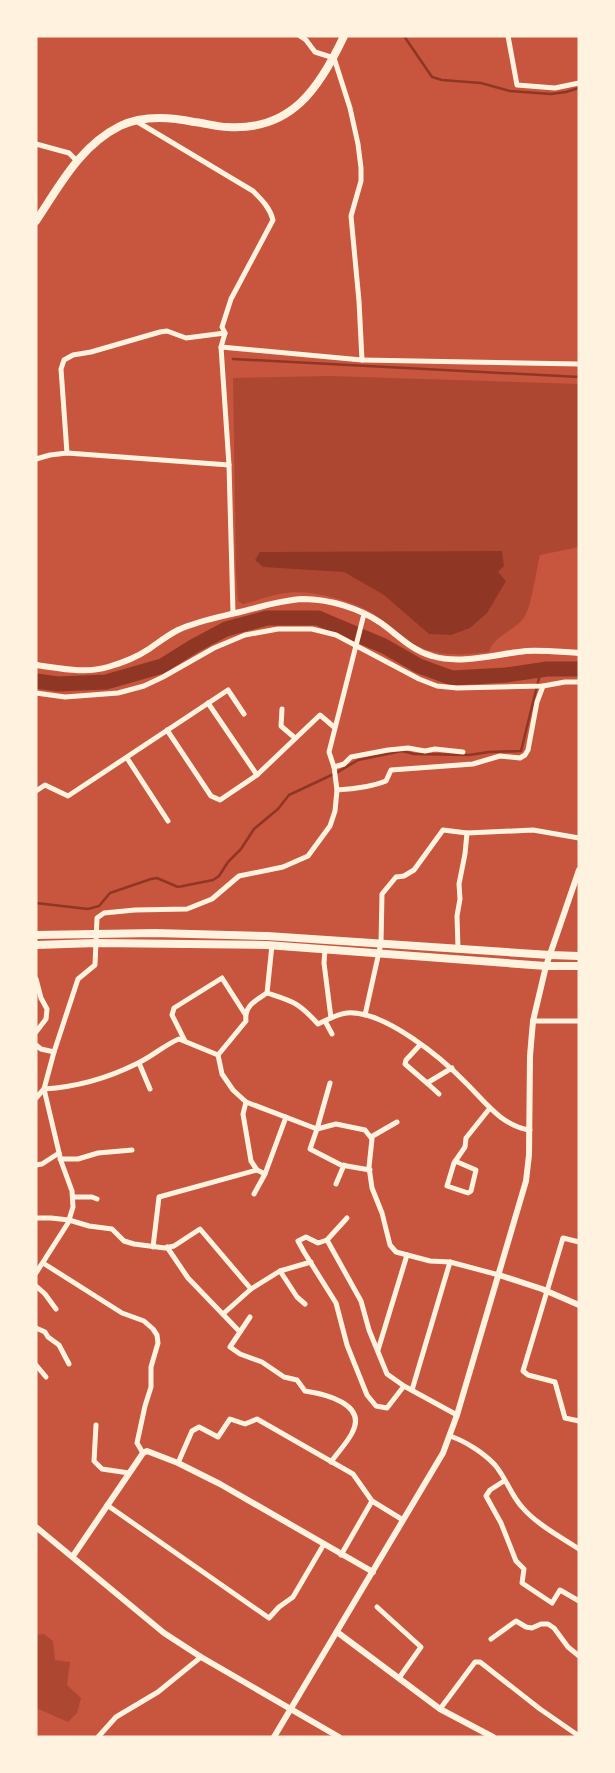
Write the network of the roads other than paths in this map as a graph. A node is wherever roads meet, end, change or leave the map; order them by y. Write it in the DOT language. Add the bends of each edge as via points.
graph roads {
  1 [pos="300,36"];
  2 [pos="344,36"];
  3 [pos="508,36"];
  4 [pos="334,58"];
  5 [pos="579,83"];
  6 [pos="135,120"];
  7 [pos="36,144"];
  8 [pos="76,160"];
  9 [pos="36,222"];
  10 [pos="225,333"];
  11 [pos="221,346"];
  12 [pos="362,360"];
  13 [pos="579,364"];
  14 [pos="67,453"];
  15 [pos="36,460"];
  16 [pos="229,465"];
  17 [pos="233,614"];
  18 [pos="363,617"];
  19 [pos="355,644"];
  20 [pos="579,653"];
  21 [pos="36,665"];
  22 [pos="579,682"];
  23 [pos="542,686"];
  24 [pos="36,692"];
  25 [pos="208,703"];
  26 [pos="282,708"];
  27 [pos="244,714"];
  28 [pos="334,727"];
  29 [pos="167,730"];
  30 [pos="295,738"];
  31 [pos="463,752"];
  32 [pos="127,758"];
  33 [pos="335,772"];
  34 [pos="257,775"];
  35 [pos="338,790"];
  36 [pos="36,791"];
  37 [pos="168,821"];
  38 [pos="467,833"];
  39 [pos="579,838"];
  40 [pos="579,870"];
  41 [pos="96,934"];
  42 [pos="36,935"];
  43 [pos="96,943"];
  44 [pos="381,943"];
  45 [pos="36,945"];
  46 [pos="272,945"];
  47 [pos="326,948"];
  48 [pos="458,948"];
  49 [pos="378,952"];
  50 [pos="550,955"];
  51 [pos="579,956"];
  52 [pos="546,966"];
  53 [pos="579,966"];
  54 [pos="36,979"];
  55 [pos="267,993"];
  56 [pos="245,1014"];
  57 [pos="365,1015"];
  58 [pos="331,1018"];
  59 [pos="325,1021"];
  60 [pos="533,1021"];
  61 [pos="579,1021"];
  62 [pos="36,1032"];
  63 [pos="332,1034"];
  64 [pos="184,1041"];
  65 [pos="36,1045"];
  66 [pos="420,1045"];
  67 [pos="54,1052"];
  68 [pos="218,1055"];
  69 [pos="139,1063"];
  70 [pos="452,1068"];
  71 [pos="330,1083"];
  72 [pos="427,1083"];
  73 [pos="44,1089"];
  74 [pos="150,1089"];
  75 [pos="439,1094"];
  76 [pos="36,1098"];
  77 [pos="246,1102"];
  78 [pos="490,1108"];
  79 [pos="286,1117"];
  80 [pos="397,1122"];
  81 [pos="317,1129"];
  82 [pos="530,1130"];
  83 [pos="371,1137"];
  84 [pos="132,1150"];
  85 [pos="59,1152"];
  86 [pos="60,1159"];
  87 [pos="456,1161"];
  88 [pos="36,1165"];
  89 [pos="344,1165"];
  90 [pos="257,1170"];
  91 [pos="370,1170"];
  92 [pos="265,1174"];
  93 [pos="336,1184"];
  94 [pos="254,1194"];
  95 [pos="73,1197"];
  96 [pos="97,1199"];
  97 [pos="36,1218"];
  98 [pos="347,1218"];
  99 [pos="69,1220"];
  100 [pos="326,1240"];
  101 [pos="579,1242"];
  102 [pos="153,1247"];
  103 [pos="167,1247"];
  104 [pos="407,1255"];
  105 [pos="310,1262"];
  106 [pos="450,1262"];
  107 [pos="43,1263"];
  108 [pos="280,1271"];
  109 [pos="36,1273"];
  110 [pos="499,1276"];
  111 [pos="36,1286"];
  112 [pos="251,1290"];
  113 [pos="547,1291"];
  114 [pos="305,1304"];
  115 [pos="579,1305"];
  116 [pos="56,1309"];
  117 [pos="223,1314"];
  118 [pos="250,1317"];
  119 [pos="36,1328"];
  120 [pos="240,1332"];
  121 [pos="378,1351"];
  122 [pos="68,1364"];
  123 [pos="36,1365"];
  124 [pos="46,1377"];
  125 [pos="404,1386"];
  126 [pos="412,1390"];
  127 [pos="457,1415"];
  128 [pos="579,1421"];
  129 [pos="96,1425"];
  130 [pos="450,1436"];
  131 [pos="142,1453"];
  132 [pos="332,1462"];
  133 [pos="178,1463"];
  134 [pos="129,1473"];
  135 [pos="504,1480"];
  136 [pos="372,1501"];
  137 [pos="107,1505"];
  138 [pos="403,1520"];
  139 [pos="36,1527"];
  140 [pos="324,1544"];
  141 [pos="579,1549"];
  142 [pos="341,1555"];
  143 [pos="73,1556"];
  144 [pos="373,1572"];
  145 [pos="579,1601"];
  146 [pos="377,1607"];
  147 [pos="337,1632"];
  148 [pos="491,1639"];
  149 [pos="579,1656"];
  150 [pos="201,1657"];
  151 [pos="399,1678"];
  152 [pos="290,1708"];
  153 [pos="440,1708"];
  154 [pos="327,1733"];
  155 [pos="579,1736"];
  156 [pos="98,1737"];
  157 [pos="274,1737"];
  158 [pos="339,1737"];
  159 [pos="493,1737"];
  1 -- 4 [label="street" via="315,52"];
  2 -- 4 [label="main road"];
  3 -- 5 [label="street" via="517,85 555,88"];
  4 -- 6 [label="main road" via="307,99 280,118 262,124 228,127 172,118"];
  4 -- 12 [label="street" via="354,126 361,168 352,216"];
  6 -- 8 [label="main road" via="106,135"];
  6 -- 10 [label="street" via="253,191 271,213 273,220 231,299 222,327"];
  7 -- 8 [label="street" via="69,153"];
  8 -- 9 [label="main road"];
  10 -- 11 [label="street"];
  10 -- 14 [label="street" via="186,338 167,331 160,332 64,360 61,369"];
  11 -- 12 [label="street"];
  11 -- 16 [label="street"];
  12 -- 13 [label="street"];
  14 -- 15 [label="street"];
  14 -- 16 [label="street"];
  16 -- 17 [label="street"];
  17 -- 18 [label="street" via="281,601 302,599 344,606"];
  17 -- 21 [label="street" via="177,630 130,659 106,667 73,670"];
  18 -- 19 [label="street"];
  18 -- 20 [label="street" via="380,623 413,648 432,656 465,659 529,651"];
  19 -- 23 [label="street" via="437,686"];
  19 -- 24 [label="street" via="312,629 278,629 245,635 144,686 118,693 65,698"];
  19 -- 28 [label="street"];
  22 -- 23 [label="street"];
  23 -- 35 [label="street" via="528,750 520,758 500,756 474,764 391,770 386,781 379,784"];
  25 -- 27 [label="street" via="228,690"];
  25 -- 29 [label="street"];
  25 -- 34 [label="street"];
  26 -- 30 [label="street" via="281,726"];
  28 -- 30 [label="street" via="320,715"];
  28 -- 33 [label="street" via="329,752"];
  29 -- 32 [label="street"];
  29 -- 34 [label="street" via="212,796 220,800"];
  30 -- 34 [label="street"];
  31 -- 33 [label="street" via="408,748 388,750 351,757"];
  32 -- 36 [label="street" via="68,796 45,784"];
  32 -- 37 [label="street"];
  33 -- 35 [label="street"];
  35 -- 41 [label="street" via="336,811 330,826 308,856 283,867 238,876 212,899 187,909 104,913 97,918"];
  38 -- 39 [label="street" via="534,830"];
  38 -- 44 [label="street" via="443,830 414,870 396,878 382,894"];
  38 -- 48 [label="street" via="459,884"];
  40 -- 50 [label="street"];
  41 -- 42 [label="main road"];
  41 -- 43 [label="street"];
  41 -- 44 [label="main road" via="239,935"];
  43 -- 45 [label="main road"];
  43 -- 46 [label="main road"];
  43 -- 67 [label="street" via="95,965 78,979"];
  44 -- 48 [label="main road"];
  44 -- 49 [label="street"];
  46 -- 47 [label="main road"];
  46 -- 55 [label="street"];
  47 -- 49 [label="main road"];
  47 -- 58 [label="street" via="324,963"];
  48 -- 50 [label="main road"];
  49 -- 52 [label="main road"];
  49 -- 57 [label="street"];
  50 -- 51 [label="main road"];
  50 -- 52 [label="street"];
  52 -- 53 [label="main road"];
  52 -- 60 [label="street"];
  54 -- 62 [label="street" via="47,1009 46,1019"];
  55 -- 56 [label="street" via="250,1005"];
  55 -- 59 [label="street" via="295,1002 318,1024"];
  56 -- 64 [label="street" via="222,978 174,1008 172,1015"];
  56 -- 68 [label="street" via="246,1021"];
  57 -- 58 [label="street" via="347,1013"];
  57 -- 66 [label="street" via="382,1020"];
  58 -- 59 [label="street"];
  59 -- 63 [label="street"];
  60 -- 61 [label="street"];
  60 -- 82 [label="street"];
  64 -- 68 [label="street"];
  64 -- 69 [label="street" via="179,1039 169,1043"];
  65 -- 67 [label="street"];
  66 -- 70 [label="street"];
  66 -- 72 [label="street" via="405,1064"];
  67 -- 73 [label="street"];
  68 -- 77 [label="street" via="222,1074"];
  69 -- 73 [label="street" via="68,1087"];
  69 -- 74 [label="street"];
  70 -- 72 [label="street"];
  70 -- 78 [label="street"];
  71 -- 81 [label="street"];
  72 -- 75 [label="street"];
  73 -- 76 [label="street"];
  73 -- 85 [label="street"];
  77 -- 79 [label="street"];
  77 -- 90 [label="street" via="243,1114 246,1139"];
  78 -- 82 [label="street" via="517,1128"];
  78 -- 87 [label="street" via="466,1138 465,1148"];
  79 -- 81 [label="street"];
  79 -- 92 [label="street"];
  80 -- 83 [label="street"];
  81 -- 83 [label="street" via="336,1124 365,1130"];
  81 -- 89 [label="street" via="310,1149"];
  82 -- 110 [label="street" via="526,1181"];
  83 -- 91 [label="street"];
  84 -- 86 [label="street"];
  85 -- 86 [label="street"];
  85 -- 88 [label="street"];
  86 -- 95 [label="street"];
  87 -- 87 [label="street" via="447,1186 468,1193 476,1170"];
  89 -- 91 [label="street"];
  89 -- 93 [label="street"];
  90 -- 92 [label="street"];
  90 -- 102 [label="street" via="159,1197"];
  91 -- 104 [label="street" via="372,1188 390,1245 396,1252"];
  92 -- 94 [label="street"];
  95 -- 96 [label="street"];
  95 -- 99 [label="street"];
  97 -- 99 [label="street"];
  98 -- 100 [label="street"];
  99 -- 102 [label="street" via="112,1229 124,1241"];
  99 -- 107 [label="street"];
  100 -- 105 [label="street" via="318,1243 306,1237 298,1241"];
  100 -- 121 [label="street" via="361,1301"];
  101 -- 113 [label="street" via="563,1238"];
  102 -- 103 [label="street"];
  103 -- 112 [label="street" via="200,1229"];
  103 -- 117 [label="street" via="188,1278"];
  104 -- 106 [label="street"];
  104 -- 121 [label="street"];
  105 -- 108 [label="street"];
  105 -- 125 [label="street" via="336,1303 347,1345 367,1395 376,1406 386,1408"];
  106 -- 110 [label="street"];
  106 -- 126 [label="street"];
  107 -- 109 [label="street"];
  107 -- 131 [label="street" via="153,1329 158,1343 151,1387 136,1442"];
  108 -- 112 [label="street"];
  108 -- 114 [label="street"];
  110 -- 113 [label="street"];
  110 -- 127 [label="street"];
  111 -- 116 [label="street"];
  112 -- 117 [label="street"];
  113 -- 115 [label="street"];
  113 -- 128 [label="street" via="523,1371 555,1382 565,1418"];
  117 -- 120 [label="street"];
  118 -- 120 [label="street"];
  119 -- 122 [label="street" via="59,1346"];
  120 -- 132 [label="street" via="230,1347 284,1377 297,1380 305,1391 343,1401 353,1412 353,1432"];
  121 -- 125 [label="street" via="387,1374"];
  123 -- 124 [label="street"];
  125 -- 126 [label="street"];
  126 -- 127 [label="street"];
  127 -- 130 [label="street"];
  129 -- 134 [label="street" via="94,1461 102,1469"];
  130 -- 135 [label="street" via="486,1457"];
  130 -- 138 [label="street"];
  131 -- 133 [label="street" via="152,1452"];
  131 -- 134 [label="street"];
  132 -- 133 [label="street" via="257,1419 245,1424 230,1419 218,1437 199,1427 192,1431"];
  132 -- 136 [label="street" via="353,1474"];
  133 -- 140 [label="street"];
  134 -- 137 [label="street"];
  135 -- 141 [label="street" via="524,1509"];
  135 -- 145 [label="street" via="486,1496 502,1523 516,1561 524,1570 522,1583 552,1602 560,1590"];
  136 -- 138 [label="street"];
  136 -- 142 [label="street"];
  137 -- 140 [label="street" via="270,1618 293,1597"];
  137 -- 143 [label="street"];
  138 -- 144 [label="street"];
  139 -- 143 [label="street"];
  140 -- 142 [label="street"];
  142 -- 144 [label="street"];
  143 -- 150 [label="street" via="146,1620"];
  144 -- 147 [label="street"];
  146 -- 151 [label="street" via="421,1647"];
  147 -- 151 [label="street"];
  147 -- 152 [label="street"];
  148 -- 149 [label="street" via="516,1621 532,1628 548,1624"];
  150 -- 152 [label="street"];
  150 -- 156 [label="street" via="158,1692 116,1717"];
  151 -- 153 [label="street"];
  152 -- 154 [label="street"];
  152 -- 157 [label="street"];
  153 -- 155 [label="street" via="475,1662 480,1662"];
  153 -- 159 [label="street"];
  154 -- 158 [label="street"];
}
